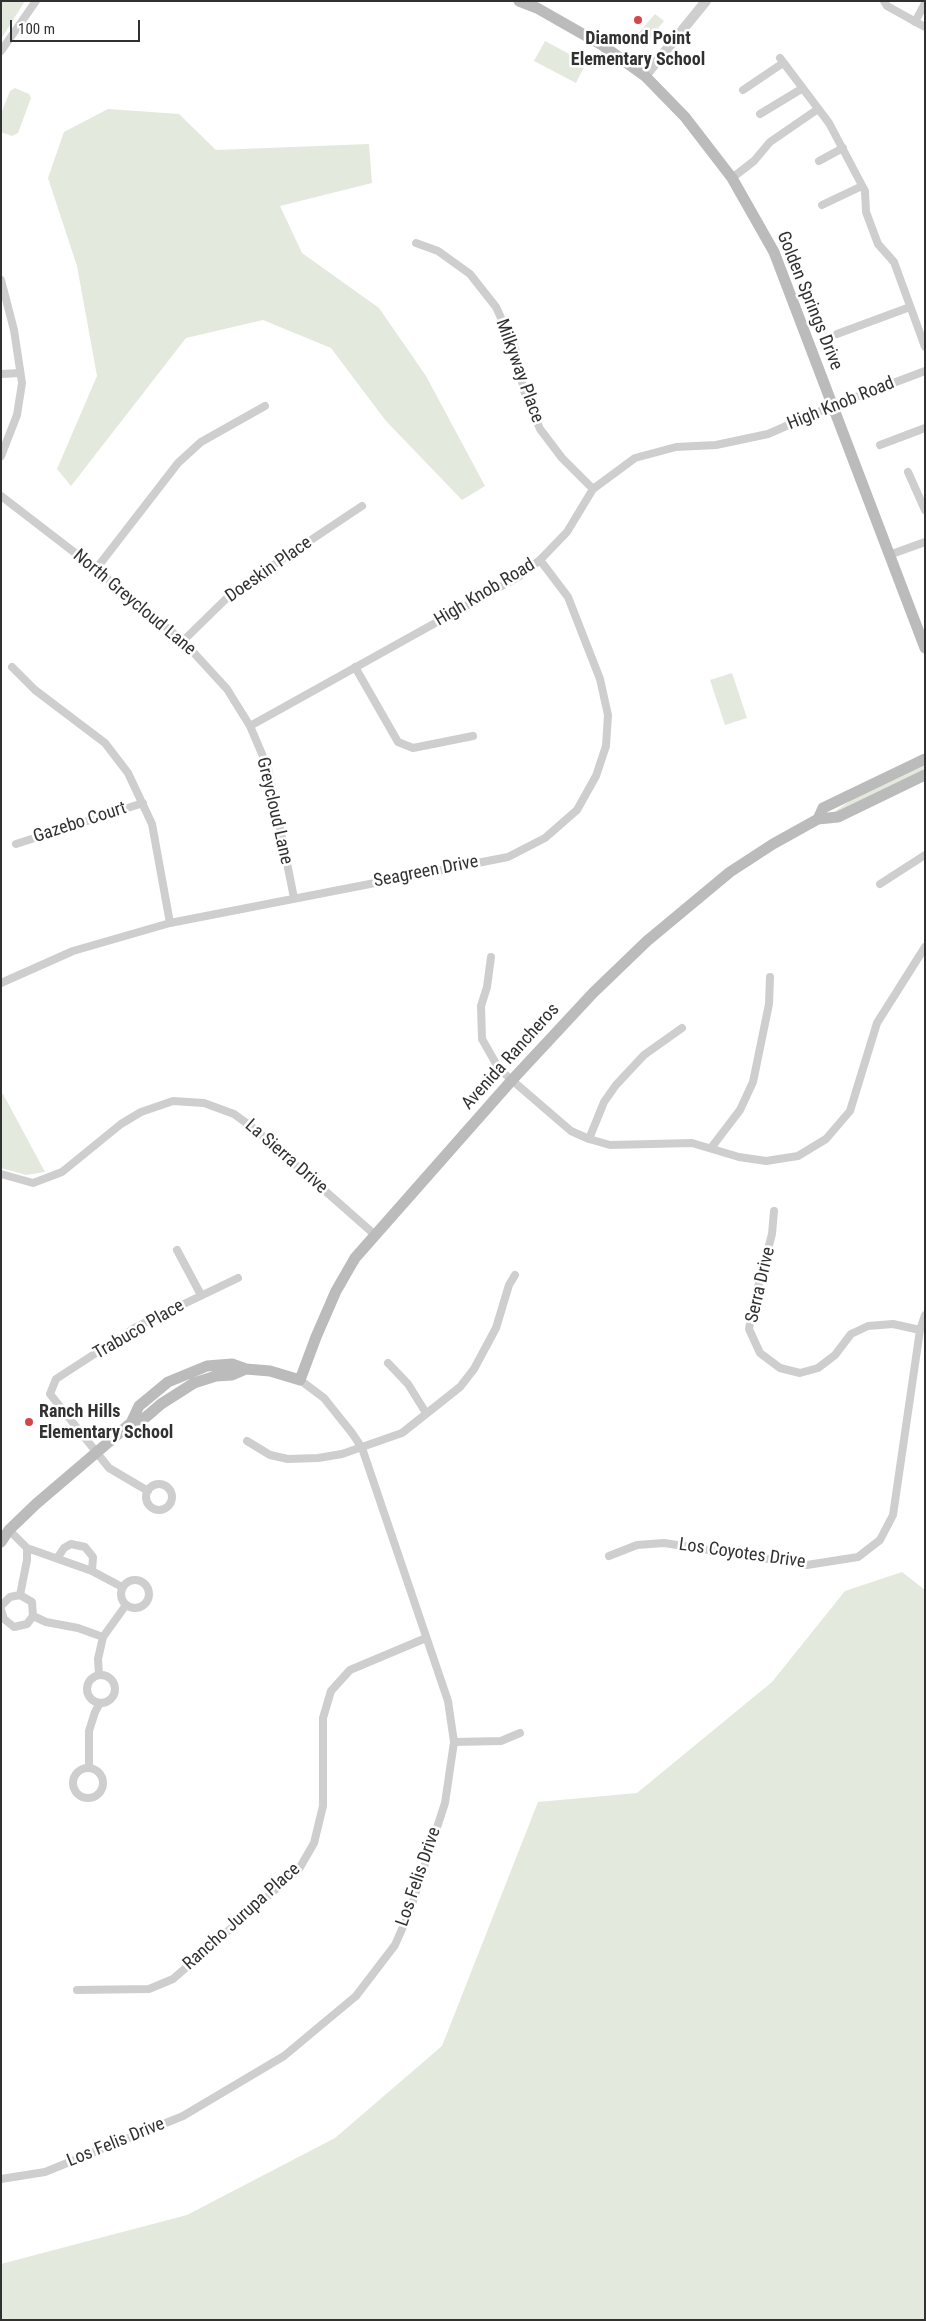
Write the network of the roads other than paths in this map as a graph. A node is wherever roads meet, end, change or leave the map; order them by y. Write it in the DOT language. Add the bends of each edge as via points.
graph roads {
  1 [pos="36,1"];
  2 [pos="519,1"];
  3 [pos="706,1"];
  4 [pos="884,1"];
  5 [pos="925,3"];
  6 [pos="916,22"];
  7 [pos="925,27"];
  8 [pos="1,51"];
  9 [pos="645,76"];
  10 [pos="803,88"];
  11 [pos="743,90"];
  12 [pos="818,109"];
  13 [pos="760,114"];
  14 [pos="842,148"];
  15 [pos="819,161"];
  16 [pos="732,178"];
  17 [pos="862,186"];
  18 [pos="822,204"];
  19 [pos="416,243"];
  20 [pos="1,280"];
  21 [pos="910,307"];
  22 [pos="838,334"];
  23 [pos="925,347"];
  24 [pos="925,371"];
  25 [pos="20,373"];
  26 [pos="1,374"];
  27 [pos="265,406"];
  28 [pos="832,406"];
  29 [pos="925,428"];
  30 [pos="880,445"];
  31 [pos="1,456"];
  32 [pos="908,472"];
  33 [pos="594,489"];
  34 [pos="1,496"];
  35 [pos="362,506"];
  36 [pos="925,510"];
  37 [pos="925,542"];
  38 [pos="889,555"];
  39 [pos="540,560"];
  40 [pos="96,569"];
  41 [pos="183,641"];
  42 [pos="925,648"];
  43 [pos="12,667"];
  44 [pos="355,667"];
  45 [pos="250,726"];
  46 [pos="473,736"];
  47 [pos="925,759"];
  48 [pos="925,775"];
  49 [pos="143,802"];
  50 [pos="818,820"];
  51 [pos="16,844"];
  52 [pos="925,855"];
  53 [pos="880,884"];
  54 [pos="294,898"];
  55 [pos="170,923"];
  56 [pos="923,953"];
  57 [pos="491,957"];
  58 [pos="770,977"];
  59 [pos="1,983"];
  60 [pos="682,1028"];
  61 [pos="512,1080"];
  62 [pos="589,1139"];
  63 [pos="711,1148"];
  64 [pos="1,1174"];
  65 [pos="774,1212"];
  66 [pos="374,1234"];
  67 [pos="177,1250"];
  68 [pos="515,1275"];
  69 [pos="238,1278"];
  70 [pos="201,1295"];
  71 [pos="925,1315"];
  72 [pos="920,1330"];
  73 [pos="388,1363"];
  74 [pos="300,1380"];
  75 [pos="426,1413"];
  76 [pos="248,1441"];
  77 [pos="362,1448"];
  78 [pos="96,1453"];
  79 [pos="148,1491"];
  80 [pos="5,1531"];
  81 [pos="1,1542"];
  82 [pos="27,1548"];
  83 [pos="609,1556"];
  84 [pos="58,1557"];
  85 [pos="92,1571"];
  86 [pos="122,1587"];
  87 [pos="20,1594"];
  88 [pos="126,1605"];
  89 [pos="1,1606"];
  90 [pos="1,1610"];
  91 [pos="34,1616"];
  92 [pos="103,1637"];
  93 [pos="426,1638"];
  94 [pos="98,1675"];
  95 [pos="100,1703"];
  96 [pos="520,1733"];
  97 [pos="454,1742"];
  98 [pos="89,1768"];
  99 [pos="77,1990"];
  100 [pos="1,2179"];
  1 -- 8 [label="street"];
  2 -- 9 [label="main road, Golden Springs Drive" via="602,45"];
  3 -- 9 [label="street"];
  4 -- 6 [label="street"];
  5 -- 6 [label="street"];
  6 -- 7 [label="street"];
  9 -- 16 [label="main road, Golden Springs Drive" via="685,117"];
  10 -- 11 [label="street" via="782,60"];
  10 -- 12 [label="street"];
  10 -- 13 [label="street"];
  12 -- 14 [label="street"];
  12 -- 16 [label="street" via="770,142 759,157"];
  14 -- 15 [label="street"];
  14 -- 17 [label="street"];
  16 -- 28 [label="main road, Golden Springs Drive" via="774,252"];
  17 -- 18 [label="street"];
  17 -- 21 [label="street" via="866,212 878,244 894,262"];
  19 -- 33 [label="street, Milkyway Place" via="438,252 470,274 496,307 515,348 524,391 540,429 562,458"];
  20 -- 25 [label="street" via="14,330"];
  21 -- 22 [label="street"];
  21 -- 23 [label="street"];
  24 -- 28 [label="street, High Knob Road"];
  25 -- 26 [label="street"];
  25 -- 31 [label="street" via="22,383 17,415"];
  27 -- 40 [label="street" via="201,442 178,463"];
  28 -- 33 [label="street, High Knob Road" via="768,434 716,445 676,447 635,458"];
  28 -- 38 [label="main road, Golden Springs Drive"];
  29 -- 30 [label="street"];
  32 -- 36 [label="street"];
  33 -- 39 [label="street, High Knob Road" via="568,532"];
  34 -- 40 [label="street, North Greycloud Lane"];
  35 -- 41 [label="street, Doeskin Place" via="233,592"];
  37 -- 38 [label="street"];
  38 -- 42 [label="main road, Golden Springs Drive"];
  39 -- 44 [label="street, High Knob Road" via="518,577"];
  39 -- 54 [label="street, Seagreen Drive" via="568,597 600,678 608,715 606,746 596,776 577,810 546,838 508,856"];
  40 -- 41 [label="street, North Greycloud Lane"];
  41 -- 45 [label="street, North Greycloud Lane" via="227,689"];
  43 -- 49 [label="street" via="35,690 105,744 128,773"];
  44 -- 45 [label="street, High Knob Road"];
  44 -- 46 [label="street" via="398,742 413,748"];
  45 -- 54 [label="street, Greycloud Lane" via="268,768"];
  47 -- 50 [label="main road, Avenida Rancheros" via="823,808"];
  48 -- 50 [label="main road, Avenida Rancheros" via="838,817"];
  49 -- 51 [label="street, Gazebo Court"];
  49 -- 55 [label="street" via="152,824"];
  50 -- 61 [label="main road, Avenida Rancheros" via="730,872 690,904 593,993"];
  52 -- 53 [label="street"];
  54 -- 55 [label="street, Seagreen Drive"];
  55 -- 59 [label="street, Seagreen Drive" via="73,950"];
  56 -- 63 [label="street" via="877,1023 850,1111 826,1139 798,1156 766,1161"];
  57 -- 61 [label="street" via="481,1006 482,1039 498,1069"];
  58 -- 63 [label="street" via="769,1004 753,1082 740,1110"];
  60 -- 62 [label="street" via="644,1055 624,1075 604,1102"];
  61 -- 62 [label="street" via="553,1118"];
  61 -- 66 [label="main road, Avenida Rancheros"];
  62 -- 63 [label="street" via="610,1145 673,1142"];
  64 -- 66 [label="street, La Sierra Drive" via="33,1182 40,1180 62,1172 121,1124 141,1112 173,1101 204,1103 234,1114 256,1130"];
  65 -- 72 [label="street, Serra Drive" via="772,1234 752,1306 750,1329 760,1353 780,1368 800,1373 818,1368 835,1355 850,1334 868,1326 893,1324"];
  66 -- 74 [label="main road, Avenida Rancheros" via="355,1258 336,1292"];
  67 -- 70 [label="street"];
  68 -- 75 [label="street" via="496,1328 474,1369 460,1387"];
  69 -- 70 [label="street, Trabuco Place"];
  70 -- 78 [label="street, Trabuco Place" via="136,1327 56,1379 50,1394"];
  71 -- 72 [label="street, Los Coyotes Drive"];
  72 -- 83 [label="street, Los Coyotes Drive" via="894,1515 880,1540 858,1557 807,1565 664,1543 637,1545"];
  73 -- 75 [label="street" via="408,1384"];
  74 -- 77 [label="street, Los Felis Drive" via="324,1398"];
  74 -- 78 [label="main road" via="270,1371 246,1369 194,1383 146,1417 130,1423"];
  75 -- 77 [label="street" via="402,1433"];
  76 -- 77 [label="street" via="270,1456 288,1459 318,1458"];
  77 -- 93 [label="street, Los Felis Drive"];
  78 -- 79 [label="street" via="109,1468"];
  78 -- 80 [label="main road"];
  80 -- 81 [label="main road"];
  80 -- 82 [label="street"];
  82 -- 84 [label="street"];
  82 -- 87 [label="street"];
  84 -- 85 [label="street"];
  84 -- 85 [label="street" via="70,1544 85,1547 93,1557"];
  85 -- 86 [label="street"];
  86 -- 88 [label="street" via="122,1599"];
  86 -- 88 [label="street" via="132,1580 148,1587 145,1604 140,1608"];
  87 -- 89 [label="street" via="10,1597"];
  87 -- 91 [label="street" via="32,1602"];
  88 -- 92 [label="street"];
  90 -- 91 [label="street" via="4,1619 14,1626 27,1624"];
  91 -- 92 [label="street"];
  92 -- 94 [label="street"];
  93 -- 97 [label="street, Los Felis Drive" via="448,1701"];
  93 -- 99 [label="street, Rancho Jurupa Place" via="350,1670 331,1691 323,1718 324,1806 314,1842 300,1869 173,1980 149,1989"];
  94 -- 95 [label="street" via="86,1691 94,1702"];
  94 -- 95 [label="street" via="112,1680 116,1689 110,1700"];
  95 -- 98 [label="street" via="89,1731"];
  96 -- 97 [label="street" via="501,1741"];
  97 -- 100 [label="street, Los Felis Drive" via="445,1802 409,1913 395,1945 356,1996 284,2056 182,2116 46,2172"];
}
